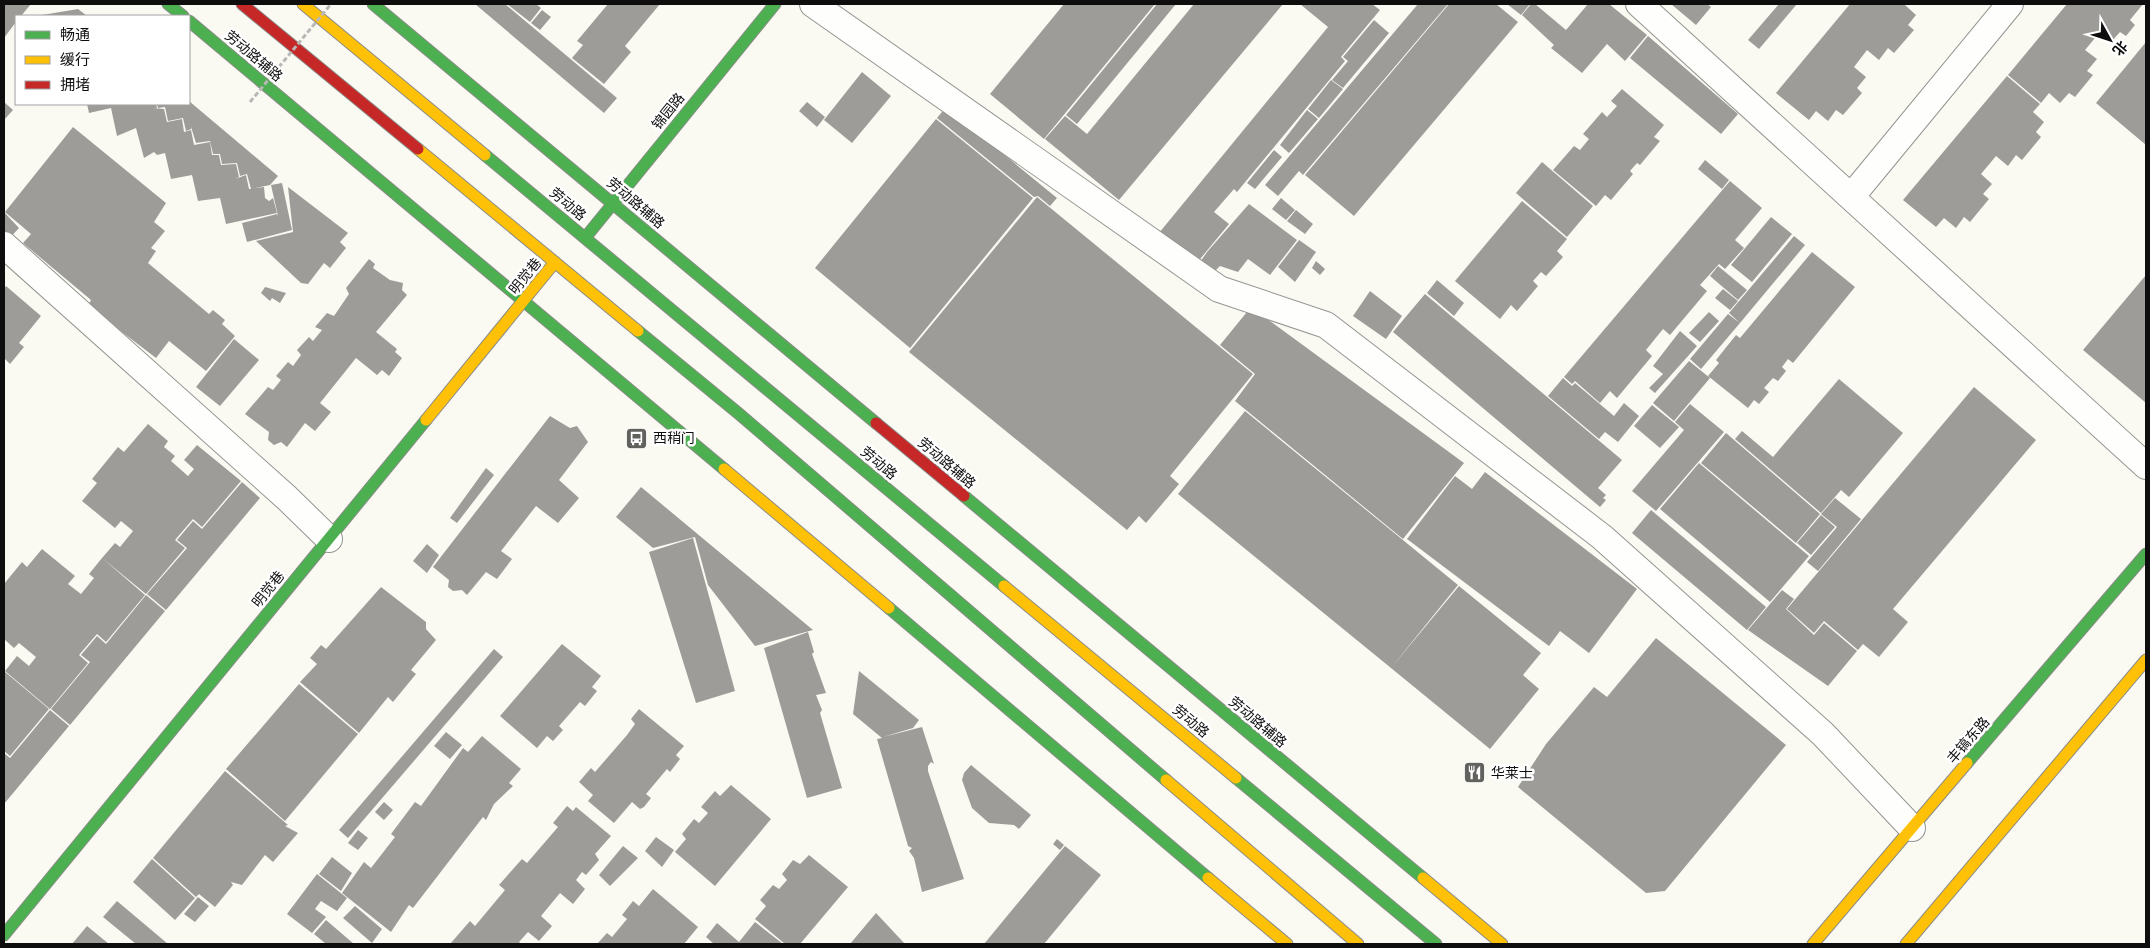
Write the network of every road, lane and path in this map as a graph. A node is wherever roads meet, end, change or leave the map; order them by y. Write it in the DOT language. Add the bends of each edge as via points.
graph roads {
  1 [pos="168,4"];
  2 [pos="242,4"];
  3 [pos="303,4"];
  4 [pos="331,4"];
  5 [pos="373,4"];
  6 [pos="775,4"];
  7 [pos="813,4"];
  8 [pos="1639,4"];
  9 [pos="2010,4"];
  10 [pos="182,15"];
  11 [pos="190,22"];
  12 [pos="250,102"];
  13 [pos="1851,196"];
  14 [pos="613,204"];
  15 [pos="585,238"];
  16 [pos="4,246"];
  17 [pos="555,262"];
  18 [pos="524,300"];
  19 [pos="2146,466"];
  20 [pos="329,539"];
  21 [pos="2146,554"];
  22 [pos="2146,660"];
  23 [pos="1912,828"];
  24 [pos="4,935"];
  25 [pos="1288,944"];
  26 [pos="1358,944"];
  27 [pos="1436,944"];
  28 [pos="1502,944"];
  29 [pos="1813,944"];
  30 [pos="1906,944"];
  1 -- 10 [label="street"];
  2 -- 17 [label="street"];
  3 -- 15 [label="street, 劳动路"];
  4 -- 12 [label="path, bridge"];
  5 -- 14 [label="street, 劳动路辅路"];
  6 -- 14 [label="street, 锦园路"];
  7 -- 23 [label="street" via="1219,289 1326,325 1602,537 1823,734"];
  8 -- 13 [label="street"];
  9 -- 13 [label="street"];
  11 -- 18 [label="street, 劳动路辅路"];
  13 -- 19 [label="street"];
  14 -- 15 [label="street, 锦园路"];
  14 -- 28 [label="street, 劳动路辅路"];
  15 -- 27 [label="street, 劳动路"];
  16 -- 20 [label="street"];
  17 -- 18 [label="street, 明觉巷"];
  17 -- 26 [label="street" via="738,413"];
  18 -- 20 [label="street, 明觉巷"];
  18 -- 25 [label="street, 劳动路辅路"];
  20 -- 24 [label="street, 明觉巷"];
  21 -- 23 [label="street, 丰镐东路"];
  22 -- 30 [label="street"];
  23 -- 29 [label="street, 丰镐东路"];
}
